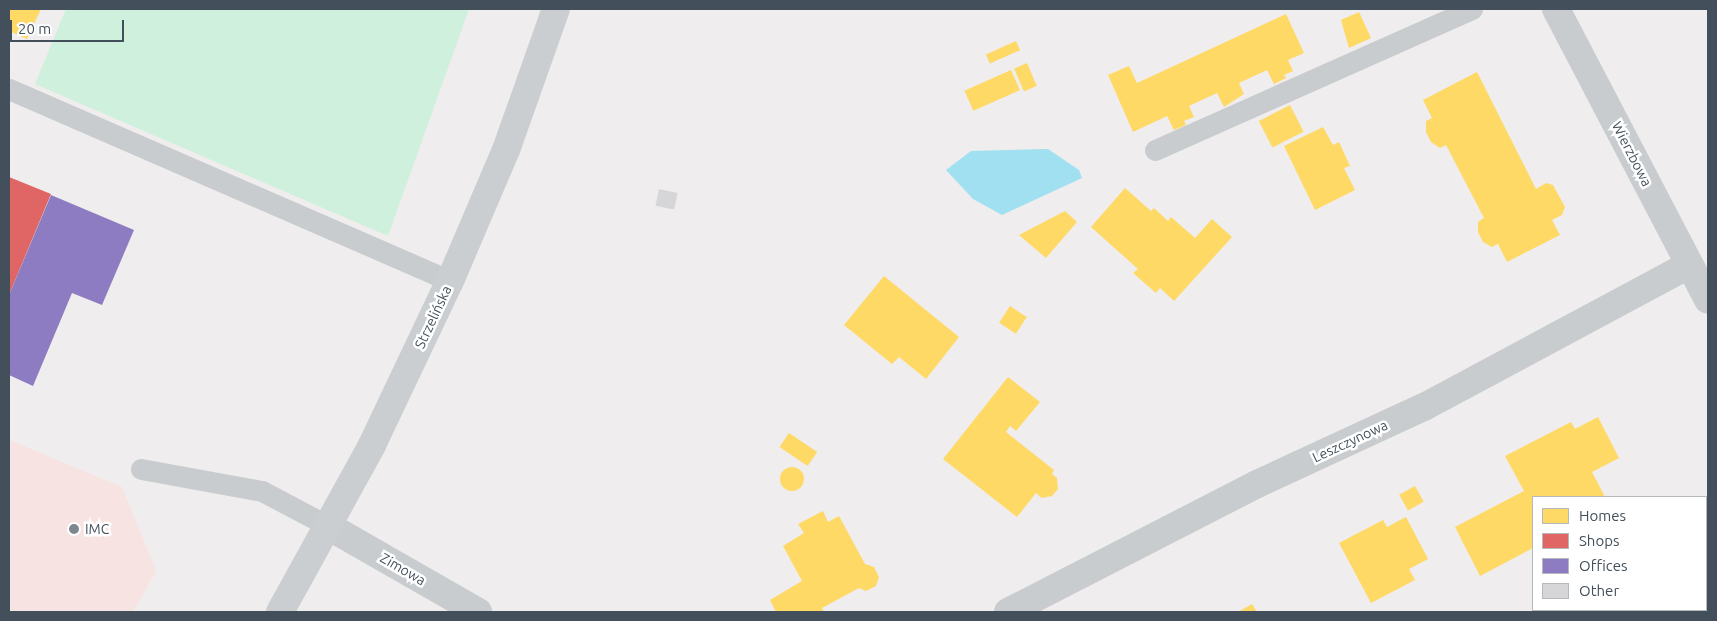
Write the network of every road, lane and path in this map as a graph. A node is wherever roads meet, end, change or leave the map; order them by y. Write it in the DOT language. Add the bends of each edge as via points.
graph roads {
  1 [pos="556,9"];
  2 [pos="1472,9"];
  3 [pos="1556,9"];
  4 [pos="9,89"];
  5 [pos="1155,150"];
  6 [pos="1689,265"];
  7 [pos="450,281"];
  8 [pos="1708,300"];
  9 [pos="142,468"];
  10 [pos="328,526"];
  11 [pos="280,612"];
  12 [pos="478,612"];
  13 [pos="1008,612"];
  1 -- 7 [label="main road, Strzelińska" via="506,150"];
  2 -- 5 [label="lane"];
  3 -- 6 [label="street, Wierzbowa"];
  4 -- 7 [label="lane"];
  6 -- 8 [label="street, Wierzbowa"];
  6 -- 13 [label="street, Leszczynowa" via="1424,407 1257,484"];
  7 -- 10 [label="main road, Strzelińska" via="372,445"];
  9 -- 10 [label="lane" via="262,491"];
  10 -- 11 [label="main road, Strzelińska"];
  10 -- 12 [label="street, Zimowa"];
}
